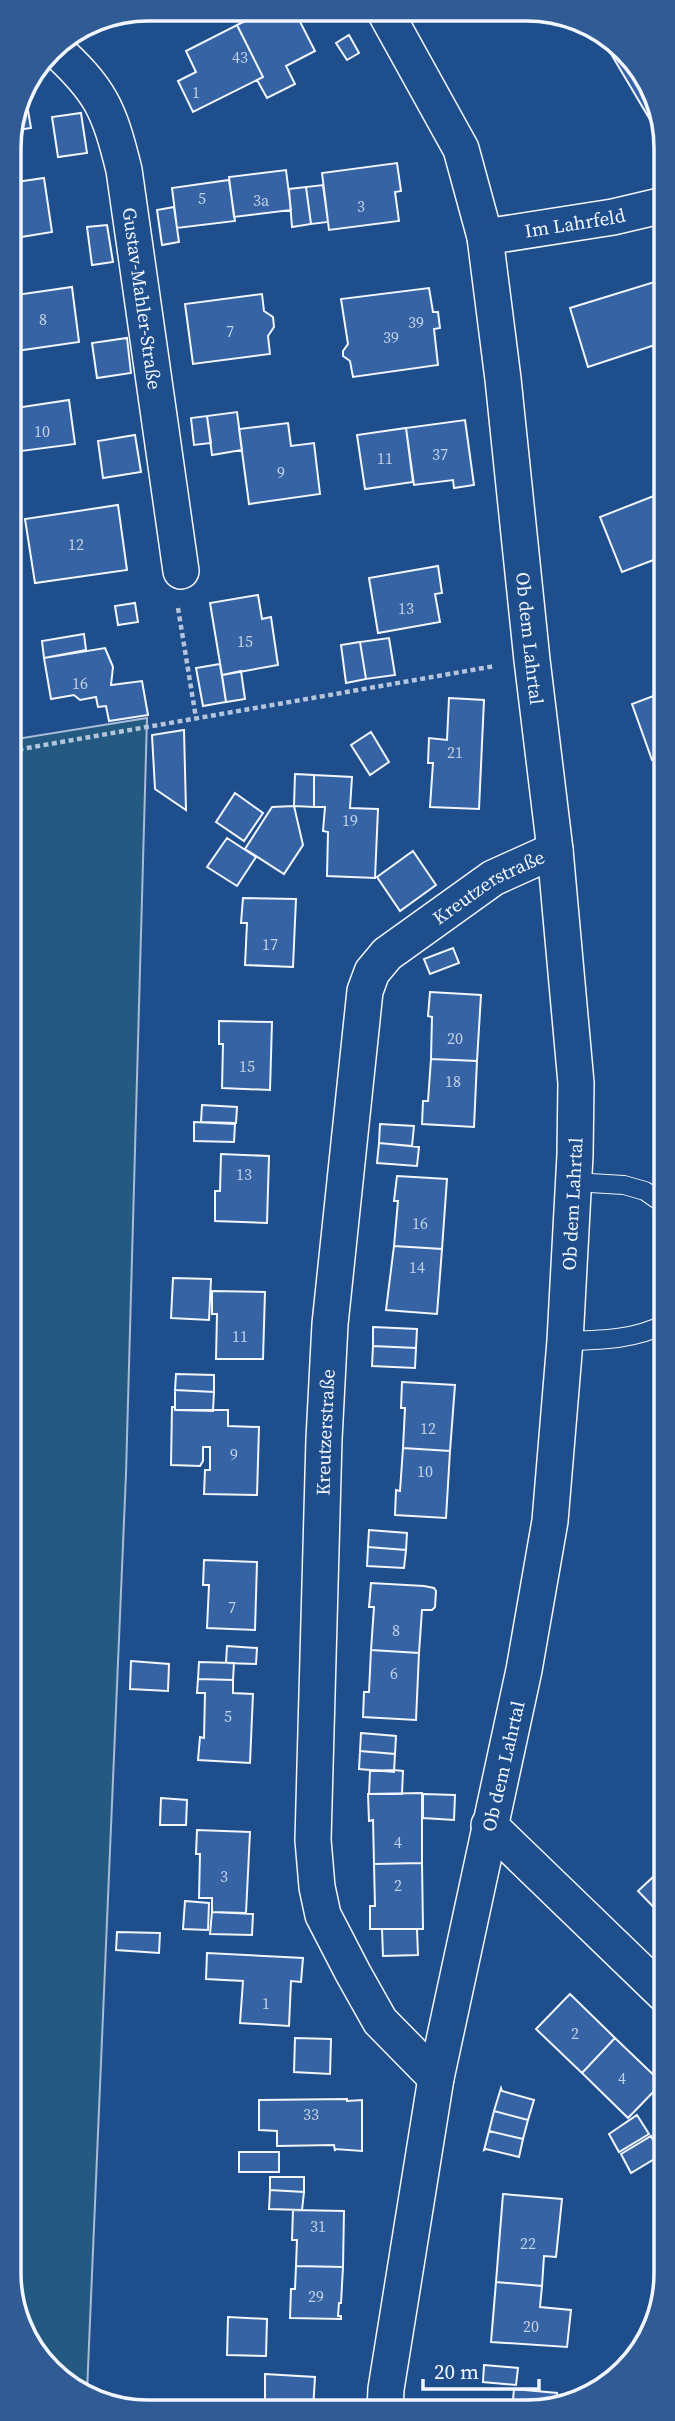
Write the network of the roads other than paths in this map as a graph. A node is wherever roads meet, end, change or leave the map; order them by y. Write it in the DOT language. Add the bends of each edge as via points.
graph roads {
  1 [pos="390,21"];
  2 [pos="62,55"];
  3 [pos="654,207"];
  4 [pos="485,237"];
  5 [pos="181,571"];
  6 [pos="555,850"];
  7 [pos="573,1182"];
  8 [pos="654,1198"];
  9 [pos="654,1330"];
  10 [pos="565,1341"];
  11 [pos="489,1825"];
  12 [pos="654,1984"];
  13 [pos="436,2078"];
  14 [pos="385,2400"];
  1 -- 4 [label="street, Ob dem Lahrtal" via="461,149"];
  2 -- 5 [label="street, Gustav-Mahler-Straße" via="100,98 124,170"];
  3 -- 4 [label="street, Im Lahrfeld"];
  4 -- 6 [label="street, Ob dem Lahrtal"];
  6 -- 7 [label="street, Ob dem Lahrtal" via="576,1083"];
  6 -- 13 [label="street, Kreutzerstraße" via="493,877 387,954 372,972 365,991 330,1324 313,1840 317,1887 324,1915 380,2021"];
  7 -- 8 [label="lane" via="624,1185"];
  7 -- 10 [label="street, Ob dem Lahrtal"];
  9 -- 10 [label="lane" via="615,1340"];
  10 -- 11 [label="street, Ob dem Lahrtal" via="550,1521 524,1670"];
  11 -- 12 [label="street"];
  11 -- 13 [label="street, Ob dem Lahrtal"];
  13 -- 14 [label="street, Ob dem Lahrtal"];
}
